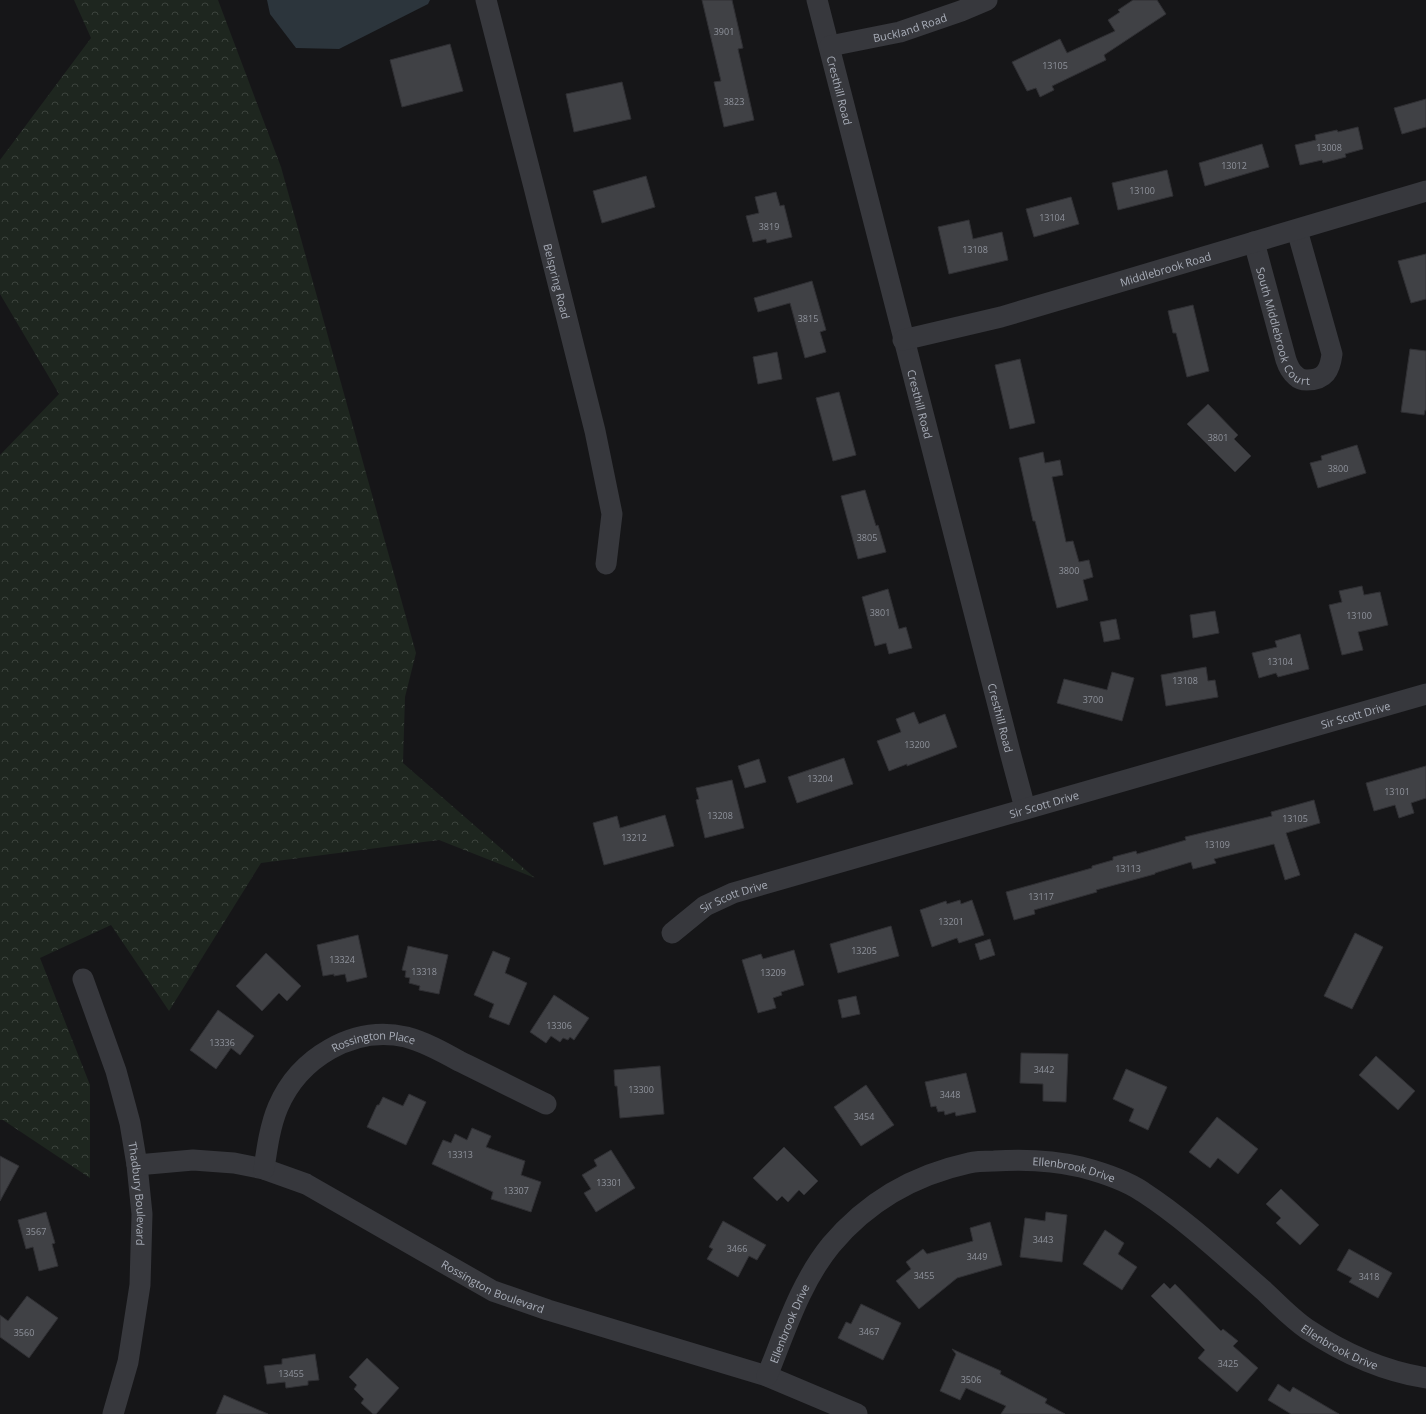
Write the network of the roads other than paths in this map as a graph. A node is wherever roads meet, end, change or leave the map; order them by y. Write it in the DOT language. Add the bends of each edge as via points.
graph roads {
  1 [pos="486,0"];
  2 [pos="818,0"];
  3 [pos="988,0"];
  4 [pos="830,46"];
  5 [pos="1426,191"];
  6 [pos="1297,230"];
  7 [pos="1254,242"];
  8 [pos="903,340"];
  9 [pos="606,564"];
  10 [pos="1426,694"];
  11 [pos="1025,808"];
  12 [pos="672,933"];
  13 [pos="83,979"];
  14 [pos="546,1104"];
  15 [pos="137,1165"];
  16 [pos="264,1169"];
  17 [pos="767,1376"];
  18 [pos="1426,1378"];
  19 [pos="113,1414"];
  20 [pos="857,1414"];
  1 -- 9 [label="street, Belspring Road" via="595,431 612,514"];
  2 -- 4 [label="street, Cresthill Road"];
  3 -- 4 [label="street, Buckland Road" via="900,32"];
  4 -- 8 [label="street, Cresthill Road"];
  5 -- 6 [label="street, Middlebrook Road"];
  6 -- 7 [label="street, Middlebrook Road"];
  6 -- 7 [label="street, South Middlebrook Court" via="1332,354 1331,366 1324,376 1314,380 1304,380 1290,370"];
  7 -- 8 [label="street, Middlebrook Road" via="1001,317"];
  8 -- 11 [label="street, Cresthill Road"];
  10 -- 11 [label="street, Sir Scott Drive"];
  11 -- 12 [label="street, Sir Scott Drive" via="729,894 705,906"];
  13 -- 15 [label="street, Thadbury Boulevard" via="116,1071 130,1123"];
  14 -- 16 [label="street, Rossington Place" via="406,1037 378,1035 351,1040 329,1049 294,1079 278,1107 269,1137"];
  15 -- 16 [label="street, Rossington Boulevard" via="192,1160 234,1163"];
  15 -- 19 [label="street, Thadbury Boulevard" via="142,1214 140,1285 128,1362"];
  16 -- 17 [label="street, Rossington Boulevard" via="306,1184 493,1290 548,1310"];
  17 -- 18 [label="street, Ellenbrook Drive" via="809,1278 831,1246 859,1216 892,1192 929,1175 970,1162 1017,1160 1060,1162 1099,1172 1141,1190 1179,1216 1305,1328 1354,1356"];
  17 -- 20 [label="street, Rossington Boulevard"];
}
